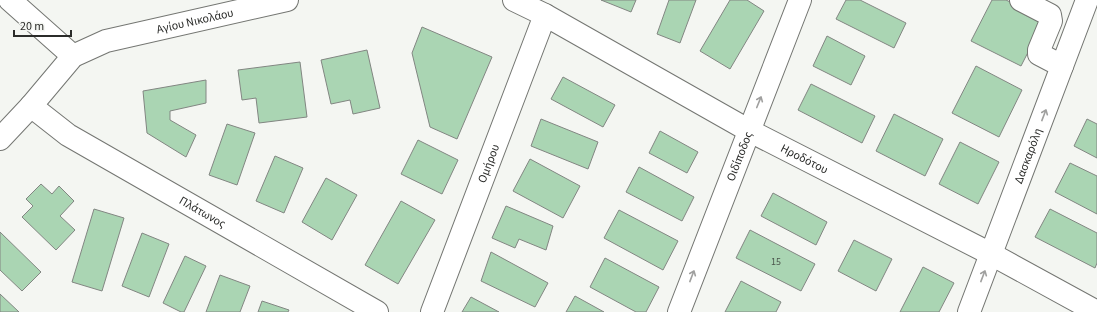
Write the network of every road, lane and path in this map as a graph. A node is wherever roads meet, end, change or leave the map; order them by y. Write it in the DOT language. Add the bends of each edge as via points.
graph roads {
  1 [pos="10,0"];
  2 [pos="287,0"];
  3 [pos="514,0"];
  4 [pos="800,0"];
  5 [pos="1021,0"];
  6 [pos="1087,0"];
  7 [pos="545,15"];
  8 [pos="73,56"];
  9 [pos="1062,66"];
  10 [pos="31,106"];
  11 [pos="748,130"];
  12 [pos="0,139"];
  13 [pos="991,254"];
  14 [pos="377,312"];
  15 [pos="432,312"];
  16 [pos="679,312"];
  17 [pos="969,312"];
  18 [pos="1097,312"];
  1 -- 8 [label="street"];
  2 -- 8 [label="street, Αγίου Νικολάου" via="106,41"];
  3 -- 7 [label="street, Ηροδότου"];
  11 -- 4 [label="street, Οιδίποδος, one-way"];
  5 -- 9 [label="street" via="1050,15 1051,21 1039,54"];
  6 -- 9 [label="street, Δασκαρόλη"];
  7 -- 11 [label="street, Ηροδότου"];
  7 -- 15 [label="street, Ομήρου"];
  8 -- 10 [label="street, Αγίου Νικολάου"];
  13 -- 9 [label="street, Δασκαρόλη, one-way"];
  10 -- 12 [label="street, Αγίου Νικολάου"];
  10 -- 14 [label="street, Πλάτωνος" via="68,135"];
  11 -- 13 [label="street, Ηροδότου"];
  16 -- 11 [label="street, Οιδίποδος, one-way"];
  17 -- 13 [label="street, Δασκαρόλη, one-way"];
  13 -- 18 [label="street, Ηροδότου"];
}
